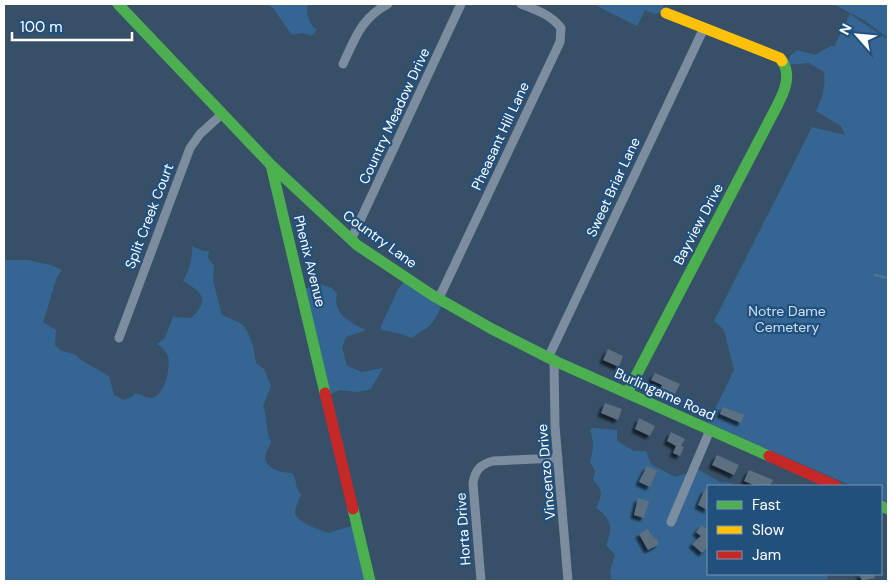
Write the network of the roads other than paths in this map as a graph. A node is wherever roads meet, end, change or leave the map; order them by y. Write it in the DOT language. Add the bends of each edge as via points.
graph roads {
  1 [pos="118,4"];
  2 [pos="388,4"];
  3 [pos="461,4"];
  4 [pos="521,4"];
  5 [pos="666,13"];
  6 [pos="704,28"];
  7 [pos="343,64"];
  8 [pos="222,114"];
  9 [pos="271,165"];
  10 [pos="351,240"];
  11 [pos="439,298"];
  12 [pos="483,324"];
  13 [pos="119,338"];
  14 [pos="551,359"];
  15 [pos="628,393"];
  16 [pos="710,430"];
  17 [pos="558,458"];
  18 [pos="834,485"];
  19 [pos="671,522"];
  20 [pos="370,581"];
  21 [pos="481,581"];
  22 [pos="568,581"];
  1 -- 8 [label="street"];
  2 -- 7 [label="street" via="365,21"];
  3 -- 10 [label="street, Country Meadow Drive"];
  4 -- 11 [label="street, Pheasant Hill Lane" via="555,20 561,28 560,42"];
  5 -- 6 [label="street"];
  6 -- 14 [label="street, Sweet Briar Lane"];
  6 -- 15 [label="street, Bayview Drive" via="780,58 786,66 787,80"];
  8 -- 9 [label="street"];
  8 -- 13 [label="street, Split Creek Court" via="190,148"];
  9 -- 10 [label="street, Country Lane"];
  9 -- 20 [label="street, Phenix Avenue"];
  10 -- 11 [label="street, Country Lane"];
  11 -- 12 [label="street, Country Lane"];
  12 -- 14 [label="street, Burlingame Road"];
  14 -- 15 [label="street, Burlingame Road"];
  14 -- 17 [label="street, Vincenzo Drive"];
  15 -- 16 [label="street, Burlingame Road"];
  16 -- 18 [label="street, Burlingame Road"];
  16 -- 19 [label="street"];
  17 -- 21 [label="street, Horta Drive" via="493,461 478,468 473,483"];
  17 -- 22 [label="street, Vincenzo Drive"];
}
